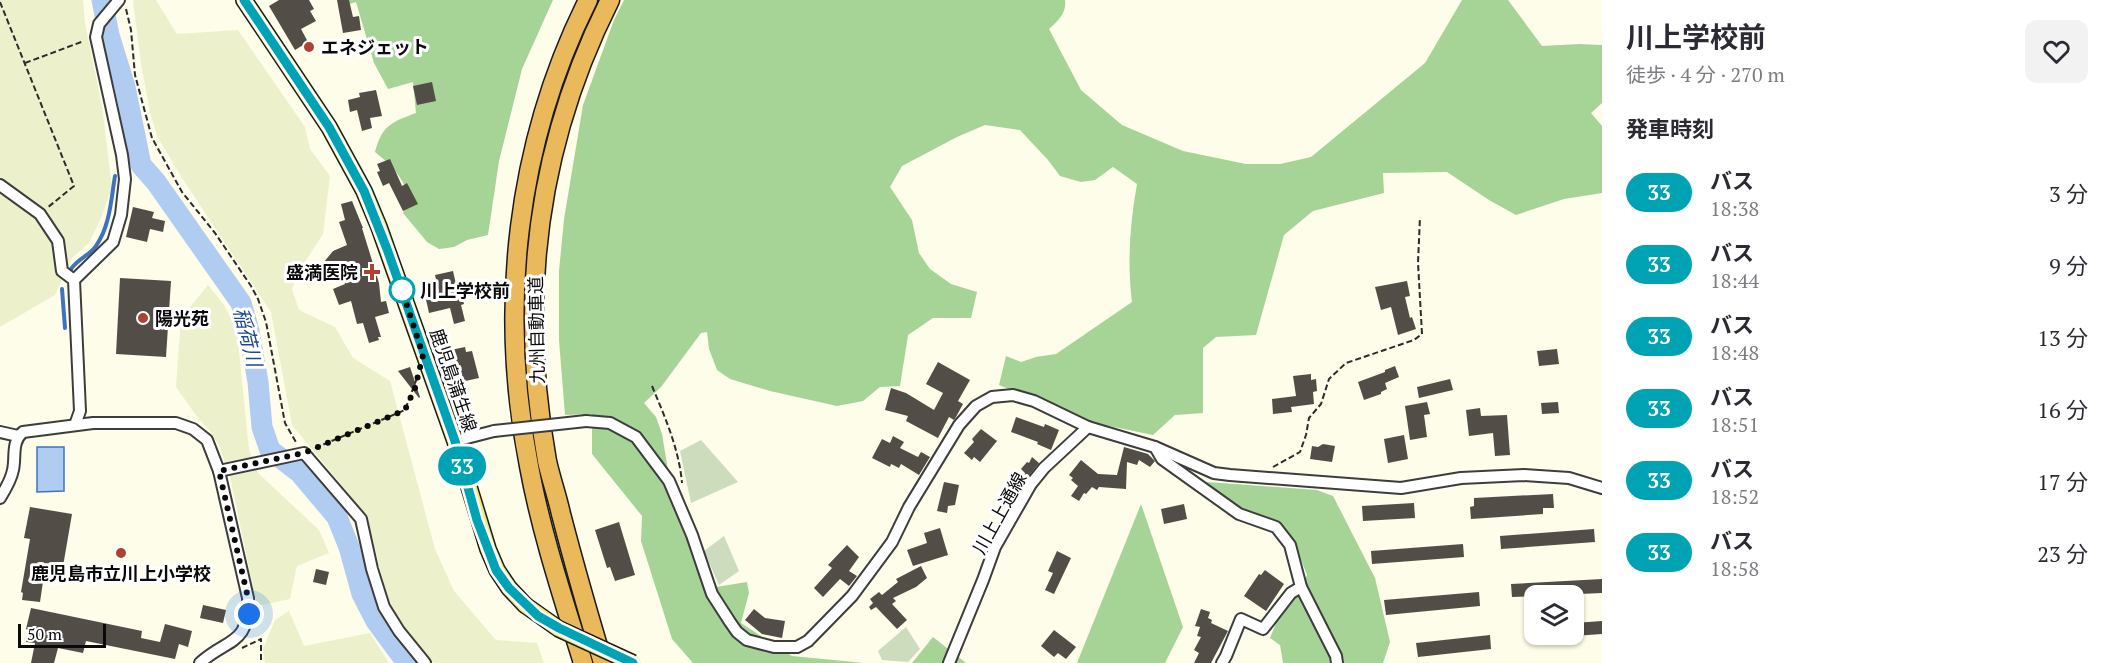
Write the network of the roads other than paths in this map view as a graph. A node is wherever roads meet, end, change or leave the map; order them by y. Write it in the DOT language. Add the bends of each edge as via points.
graph roads {
  1 [pos="244,0"];
  2 [pos="588,0"];
  3 [pos="610,0"];
  4 [pos="120,1"];
  5 [pos="0,185"];
  6 [pos="74,280"];
  7 [pos="75,425"];
  8 [pos="1088,427"];
  9 [pos="0,432"];
  10 [pos="18,436"];
  11 [pos="455,441"];
  12 [pos="1155,447"];
  13 [pos="219,471"];
  14 [pos="1602,488"];
  15 [pos="0,498"];
  16 [pos="1301,587"];
  17 [pos="200,663"];
  18 [pos="425,663"];
  19 [pos="583,663"];
  20 [pos="603,663"];
  21 [pos="633,663"];
  22 [pos="948,663"];
  23 [pos="1222,663"];
  24 [pos="1337,663"];
  1 -- 11 [label="main road, 鹿児島蒲生線" via="329,127 364,191"];
  2 -- 19 [label="highway, 九州自動車道" via="560,62 525,188 513,320 529,467"];
  3 -- 20 [label="highway, 九州自動車道" via="579,69 553,153 538,238 533,321 548,463"];
  4 -- 6 [label="street" via="99,24 96,37 122,155 125,179 121,215 113,242"];
  5 -- 6 [label="street" via="40,214 58,241 62,271"];
  6 -- 7 [label="street" via="80,411"];
  7 -- 10 [label="street"];
  7 -- 13 [label="street" via="176,423 207,440"];
  8 -- 11 [label="street, bridge" via="1013,394 992,397 976,406 959,425 875,567 808,641 787,648 747,640 737,632 712,594 669,482 636,437 610,423 586,422 494,431"];
  8 -- 12 [label="street"];
  8 -- 22 [label="street, 川上上通線" via="1031,484 994,547"];
  9 -- 10 [label="street"];
  10 -- 15 [label="street" via="13,470"];
  11 -- 21 [label="main road, 鹿児島蒲生線, bridge" via="477,520 496,570 509,588 525,605 559,628"];
  12 -- 14 [label="street" via="1214,472 1258,477 1401,488 1461,478 1524,475 1569,478"];
  12 -- 16 [label="street" via="1162,459 1239,514 1276,527 1290,545"];
  13 -- 17 [label="street" via="249,614 234,641"];
  13 -- 18 [label="street" via="301,453 361,519 384,607"];
  16 -- 23 [label="street" via="1291,593 1263,629 1241,619"];
  16 -- 24 [label="street"];
}
